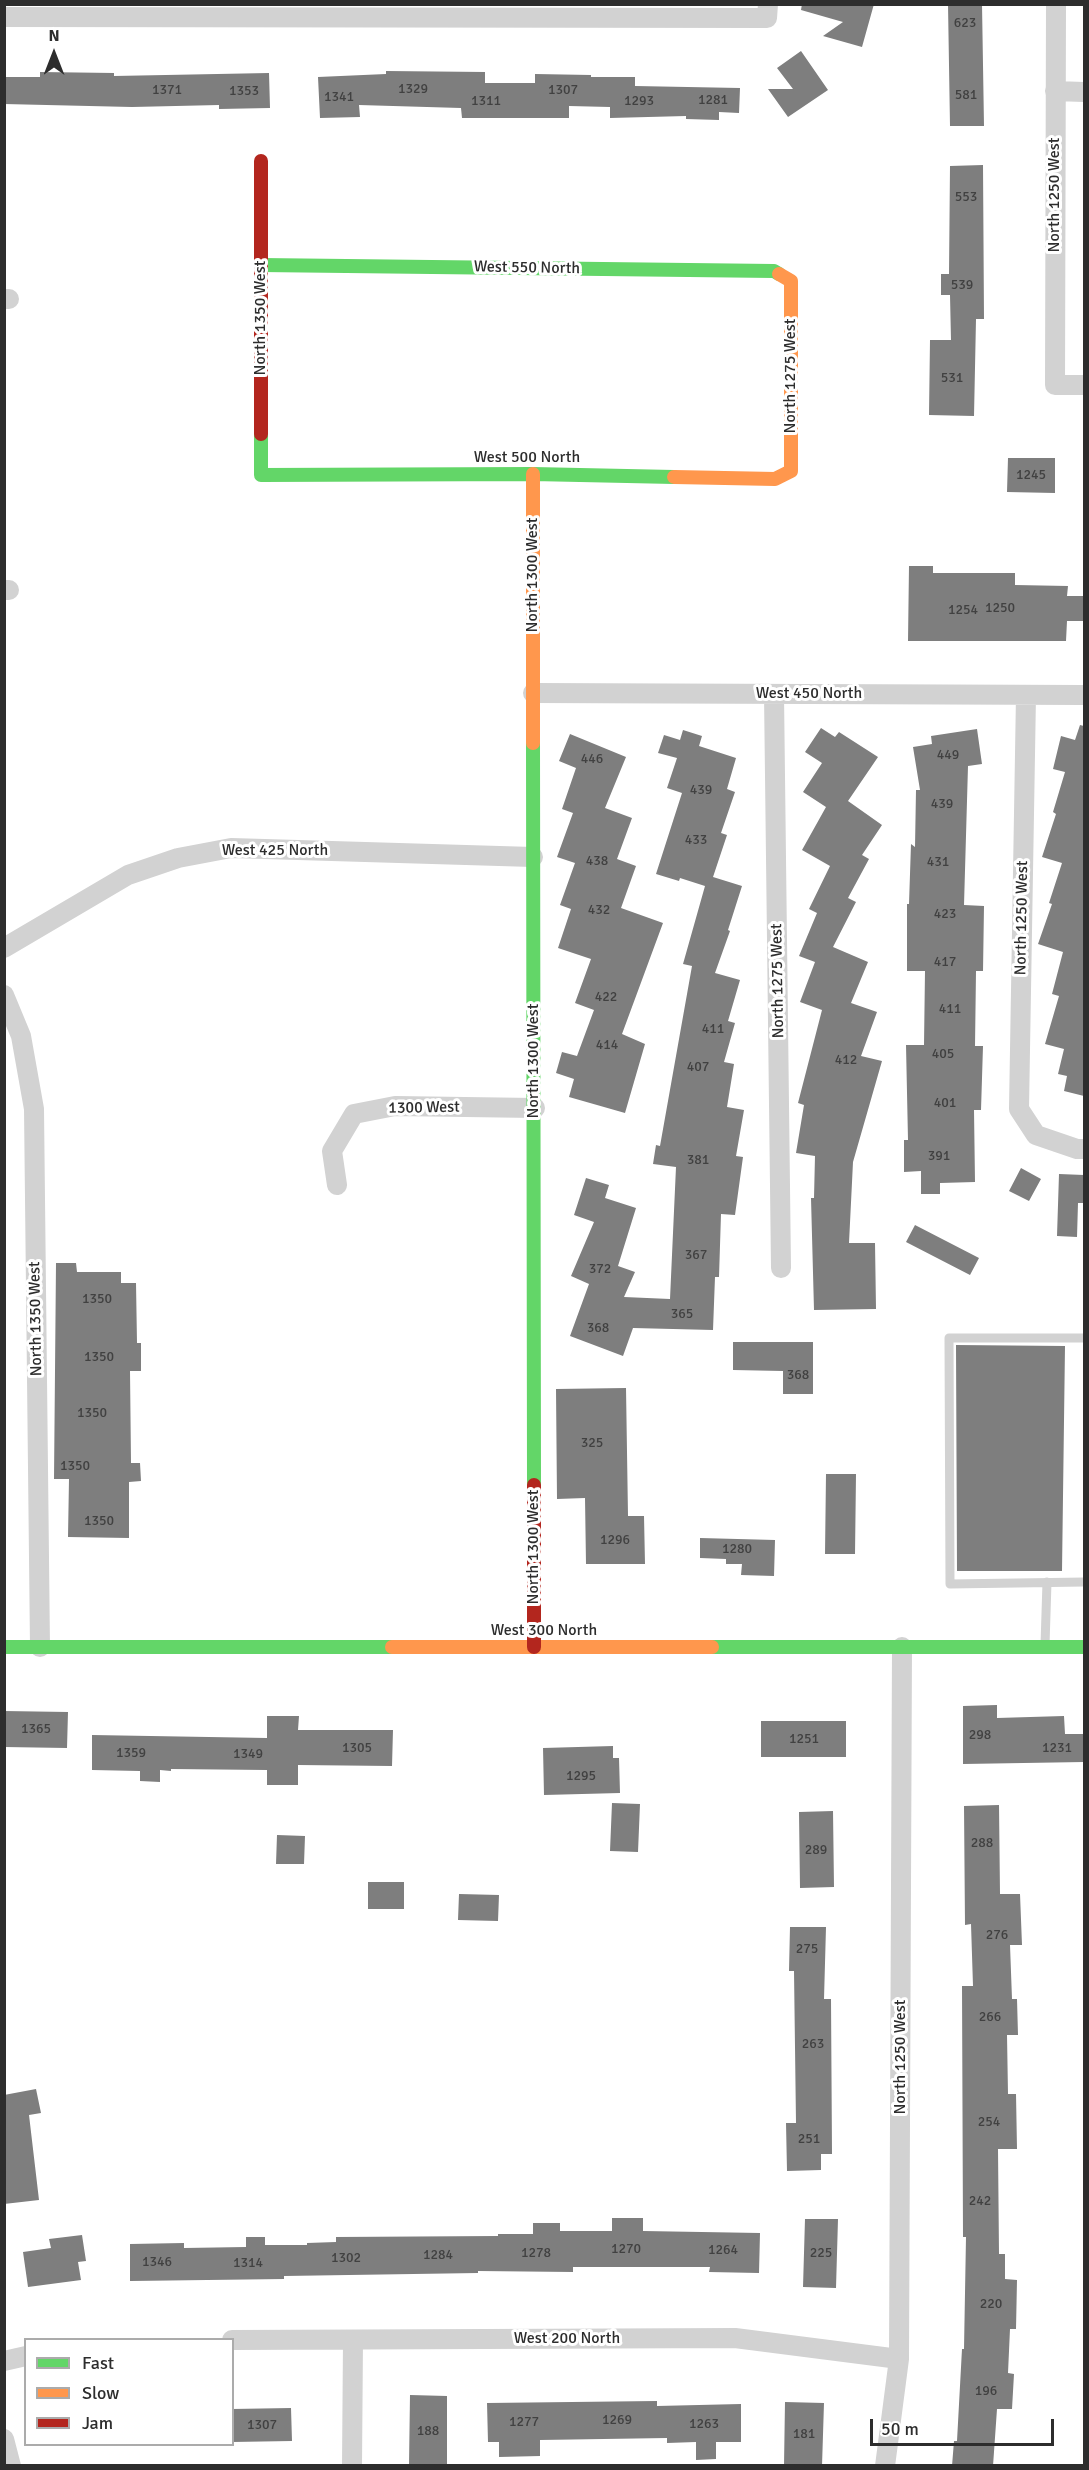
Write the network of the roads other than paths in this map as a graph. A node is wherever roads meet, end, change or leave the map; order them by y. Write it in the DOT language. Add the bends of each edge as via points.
graph roads {
  1 [pos="1056,4"];
  2 [pos="204,11"];
  3 [pos="500,11"];
  4 [pos="767,11"];
  5 [pos="4,17"];
  6 [pos="1055,91"];
  7 [pos="1084,92"];
  8 [pos="261,161"];
  9 [pos="261,265"];
  10 [pos="791,281"];
  11 [pos="1084,385"];
  12 [pos="791,471"];
  13 [pos="533,474"];
  14 [pos="261,475"];
  15 [pos="533,693"];
  16 [pos="774,694"];
  17 [pos="1026,695"];
  18 [pos="1084,695"];
  19 [pos="533,857"];
  20 [pos="4,948"];
  21 [pos="4,995"];
  22 [pos="535,1108"];
  23 [pos="1084,1149"];
  24 [pos="337,1185"];
  25 [pos="781,1268"];
  26 [pos="1084,1338"];
  27 [pos="1047,1582"];
  28 [pos="1084,1582"];
  29 [pos="4,1647"];
  30 [pos="40,1647"];
  31 [pos="534,1647"];
  32 [pos="902,1647"];
  33 [pos="1044,1647"];
  34 [pos="1084,1647"];
  35 [pos="234,2340"];
  36 [pos="353,2340"];
  37 [pos="24,2356"];
  38 [pos="899,2359"];
  39 [pos="4,2361"];
  40 [pos="4,2439"];
  41 [pos="11,2466"];
  42 [pos="352,2466"];
  43 [pos="885,2466"];
  1 -- 6 [label="street, North 1250 West"];
  2 -- 3 [label="street"];
  2 -- 5 [label="street"];
  3 -- 4 [label="street"];
  6 -- 7 [label="street"];
  6 -- 11 [label="street, North 1250 West" via="1055,385"];
  8 -- 9 [label="street, North 1350 West"];
  9 -- 10 [label="street, West 550 North" via="774,271"];
  9 -- 14 [label="street, North 1350 West"];
  10 -- 12 [label="street, North 1275 West"];
  12 -- 13 [label="street, West 500 North" via="775,479"];
  13 -- 14 [label="street, West 500 North"];
  13 -- 15 [label="street, North 1300 West"];
  15 -- 16 [label="street, West 450 North"];
  15 -- 19 [label="street, North 1300 West"];
  16 -- 17 [label="street, West 450 North"];
  16 -- 25 [label="street, North 1275 West"];
  17 -- 18 [label="street, West 450 North"];
  17 -- 23 [label="street, North 1250 West" via="1019,1109 1036,1136"];
  19 -- 20 [label="street, West 425 North" via="231,848 178,858 128,875"];
  19 -- 22 [label="street, North 1300 West"];
  21 -- 30 [label="street, North 1350 West" via="21,1036 34,1109"];
  22 -- 24 [label="street, 1300 West" via="395,1106 354,1114 332,1151"];
  22 -- 31 [label="street, North 1300 West"];
  26 -- 27 [label="lane" via="949,1338 950,1584"];
  27 -- 28 [label="lane"];
  27 -- 33 [label="lane"];
  29 -- 30 [label="street, West 300 North"];
  30 -- 31 [label="street, West 300 North"];
  31 -- 32 [label="street, West 300 North"];
  32 -- 33 [label="street, West 300 North"];
  32 -- 38 [label="street, North 1250 West"];
  33 -- 34 [label="street, West 300 North"];
  35 -- 36 [label="street, West 200 North"];
  36 -- 38 [label="street, West 200 North" via="735,2338"];
  36 -- 42 [label="street"];
  37 -- 39 [label="street"];
  38 -- 43 [label="street, North 1250 West"];
  40 -- 41 [label="street"];
}
